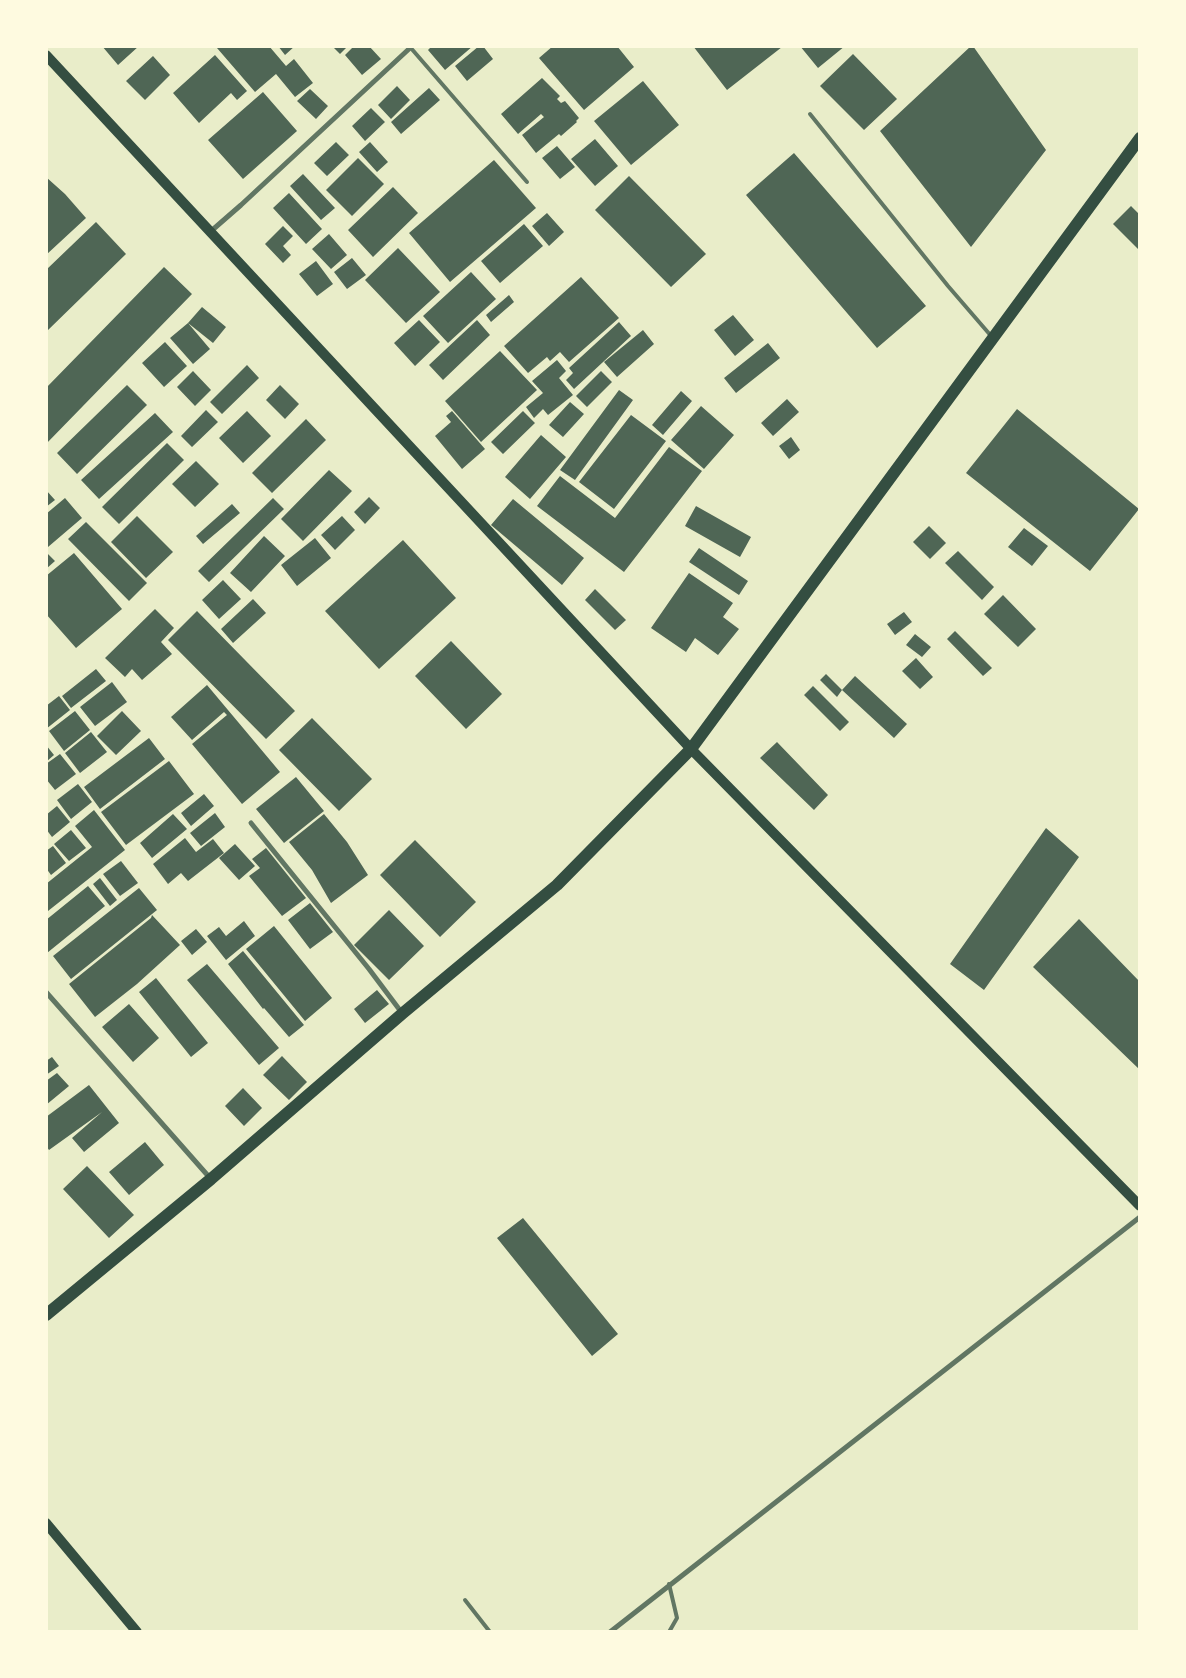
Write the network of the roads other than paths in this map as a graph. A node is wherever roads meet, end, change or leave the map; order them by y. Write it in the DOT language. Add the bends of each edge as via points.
graph roads {
  1 [pos="410,47"];
  2 [pos="46,55"];
  3 [pos="810,114"];
  4 [pos="1140,138"];
  5 [pos="527,182"];
  6 [pos="210,232"];
  7 [pos="993,339"];
  8 [pos="691,749"];
  9 [pos="251,822"];
  10 [pos="46,992"];
  11 [pos="402,1013"];
  12 [pos="210,1179"];
  13 [pos="1140,1206"];
  14 [pos="1140,1217"];
  15 [pos="46,1315"];
  16 [pos="46,1523"];
  17 [pos="669,1584"];
  18 [pos="465,1600"];
  19 [pos="137,1632"];
  20 [pos="490,1632"];
  21 [pos="610,1632"];
  22 [pos="669,1632"];
  1 -- 5 [label="lane"];
  1 -- 6 [label="street"];
  2 -- 6 [label="main road"];
  3 -- 7 [label="lane"];
  4 -- 7 [label="main road"];
  6 -- 8 [label="main road"];
  7 -- 8 [label="main road"];
  8 -- 11 [label="main road" via="556,884"];
  8 -- 13 [label="main road"];
  9 -- 11 [label="street"];
  10 -- 12 [label="street"];
  11 -- 12 [label="main road"];
  12 -- 15 [label="main road"];
  14 -- 17 [label="street"];
  16 -- 19 [label="main road"];
  17 -- 21 [label="street"];
  17 -- 22 [label="lane" via="677,1618"];
  18 -- 20 [label="lane"];
}
